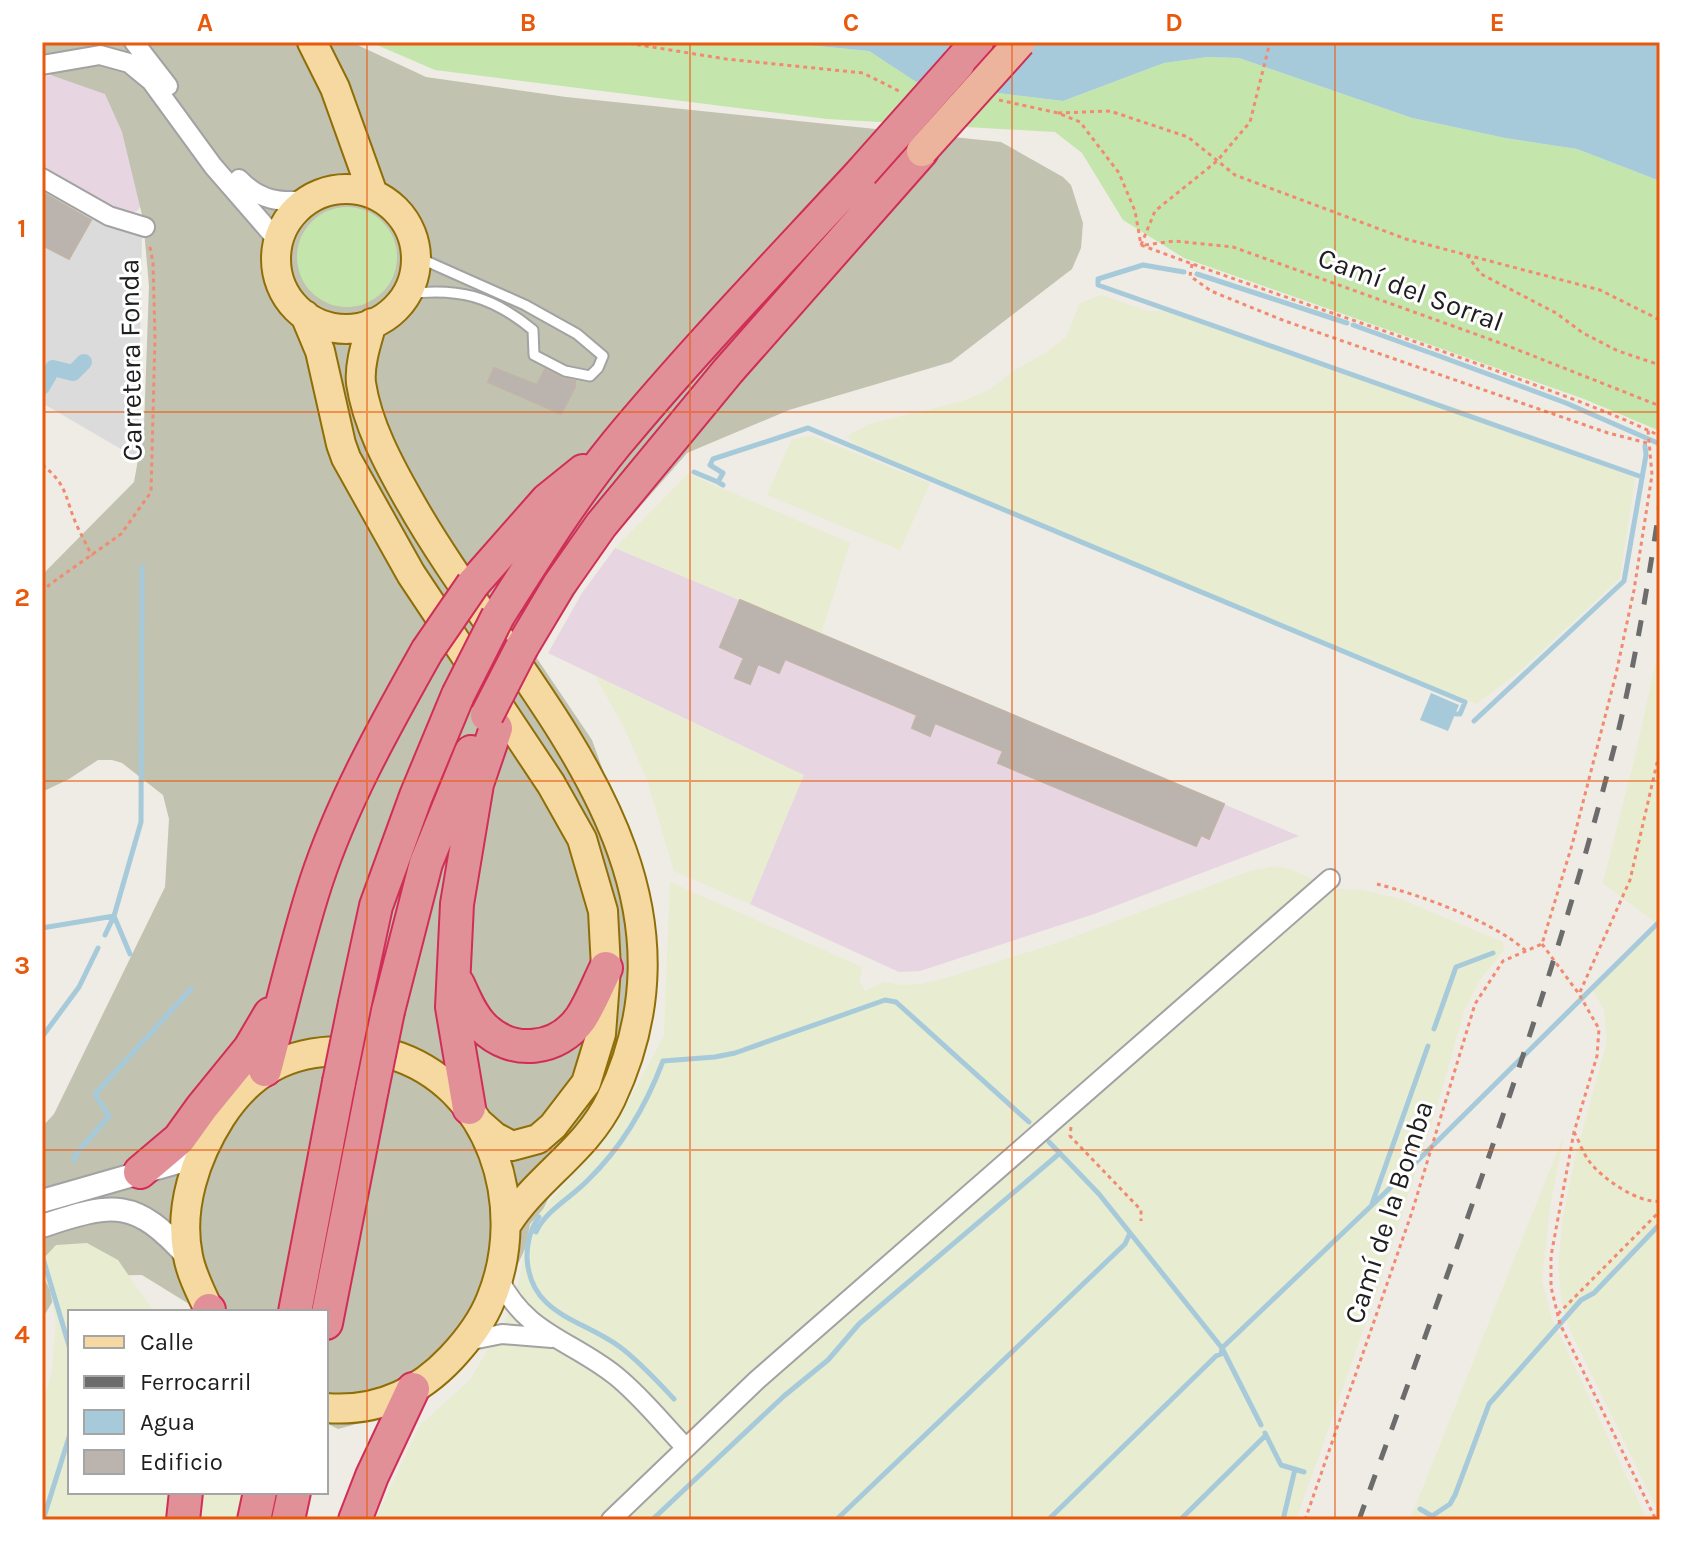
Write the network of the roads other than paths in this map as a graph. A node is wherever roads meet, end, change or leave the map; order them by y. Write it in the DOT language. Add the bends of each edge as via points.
graph roads {
  1 [pos="90,42"];
  2 [pos="134,42"];
  3 [pos="312,42"];
  4 [pos="977,42"];
  5 [pos="1020,42"];
  6 [pos="48,62"];
  7 [pos="352,133"];
  8 [pos="922,151"];
  9 [pos="42,178"];
  10 [pos="373,194"];
  11 [pos="317,196"];
  12 [pos="145,227"];
  13 [pos="278,241"];
  14 [pos="415,246"];
  15 [pos="406,294"];
  16 [pos="305,315"];
  17 [pos="372,323"];
  18 [pos="614,446"];
  19 [pos="492,722"];
  20 [pos="1330,879"];
  21 [pos="606,968"];
  22 [pos="455,977"];
  23 [pos="288,984"];
  24 [pos="265,1070"];
  25 [pos="474,1116"];
  26 [pos="199,1156"];
  27 [pos="140,1172"];
  28 [pos="42,1201"];
  29 [pos="507,1224"];
  30 [pos="42,1226"];
  31 [pos="188,1257"];
  32 [pos="498,1277"];
  33 [pos="209,1310"];
  34 [pos="295,1310"];
  35 [pos="328,1313"];
  36 [pos="552,1338"];
  37 [pos="467,1341"];
  38 [pos="413,1389"];
  39 [pos="328,1408"];
  40 [pos="686,1448"];
  41 [pos="186,1494"];
  42 [pos="260,1494"];
  43 [pos="294,1494"];
  44 [pos="183,1520"];
  45 [pos="254,1520"];
  46 [pos="288,1520"];
  47 [pos="355,1520"];
  48 [pos="611,1520"];
  1 -- 6 [label="street" via="77,55"];
  2 -- 11 [label="street" via="215,153 247,187 269,200"];
  3 -- 7 [label="main road"];
  4 -- 18 [label="highway, bridge"];
  5 -- 8 [label="highway, bridge"];
  6 -- 13 [label="street" via="100,55 129,63 151,81 205,156"];
  7 -- 10 [label="main road"];
  7 -- 11 [label="main road" via="343,160"];
  8 -- 19 [label="highway, bridge" via="601,525 559,585"];
  9 -- 12 [label="street" via="109,216"];
  10 -- 11 [label="main road" via="349,189"];
  10 -- 14 [label="main road" via="400,215"];
  11 -- 13 [label="main road" via="288,220"];
  13 -- 16 [label="main road" via="280,282"];
  14 -- 15 [label="main road"];
  14 -- 15 [label="lane" via="426,261 525,305 577,334 603,356 590,376 565,371 534,355 533,330 499,306 451,291"];
  15 -- 17 [label="main road"];
  16 -- 17 [label="main road" via="333,327"];
  16 -- 21 [label="main road" via="320,351 346,458 411,574 582,839 603,911"];
  17 -- 29 [label="main road" via="361,381 375,433 435,546 536,688 600,795 628,864 640,924 644,971 638,1014 610,1101 579,1147 522,1200"];
  18 -- 23 [label="highway, bridge" via="547,500 473,584 427,651 371,750 341,817 316,882"];
  18 -- 34 [label="highway, bridge" via="498,616 416,796 376,906"];
  19 -- 22 [label="highway" via="457,904"];
  19 -- 35 [label="highway, bridge" via="454,789 426,863 388,1011"];
  20 -- 40 [label="street"];
  21 -- 22 [label="highway" via="580,1020 542,1047 500,1040 485,1029"];
  21 -- 25 [label="main road" via="601,1034 586,1083 553,1126 538,1139 512,1146"];
  22 -- 25 [label="highway" via="452,1007"];
  23 -- 24 [label="highway"];
  23 -- 27 [label="highway" via="250,1048 179,1139"];
  24 -- 25 [label="main road" via="315,1051 389,1053 426,1069"];
  24 -- 26 [label="main road" via="231,1101"];
  25 -- 29 [label="main road" via="506,1196"];
  26 -- 27 [label="street"];
  26 -- 31 [label="main road" via="185,1220"];
  27 -- 28 [label="street"];
  29 -- 32 [label="main road"];
  30 -- 31 [label="street" via="103,1208 122,1209 150,1219"];
  31 -- 33 [label="main road"];
  32 -- 36 [label="street" via="519,1312"];
  32 -- 37 [label="main road" via="486,1312"];
  36 -- 37 [label="street" via="502,1334"];
  36 -- 40 [label="street" via="615,1376"];
  37 -- 38 [label="main road" via="435,1375"];
  38 -- 39 [label="main road" via="375,1405"];
  38 -- 47 [label="highway"];
  40 -- 48 [label="street"];
  41 -- 44 [label="highway"];
  42 -- 45 [label="highway"];
  43 -- 46 [label="highway"];
}
